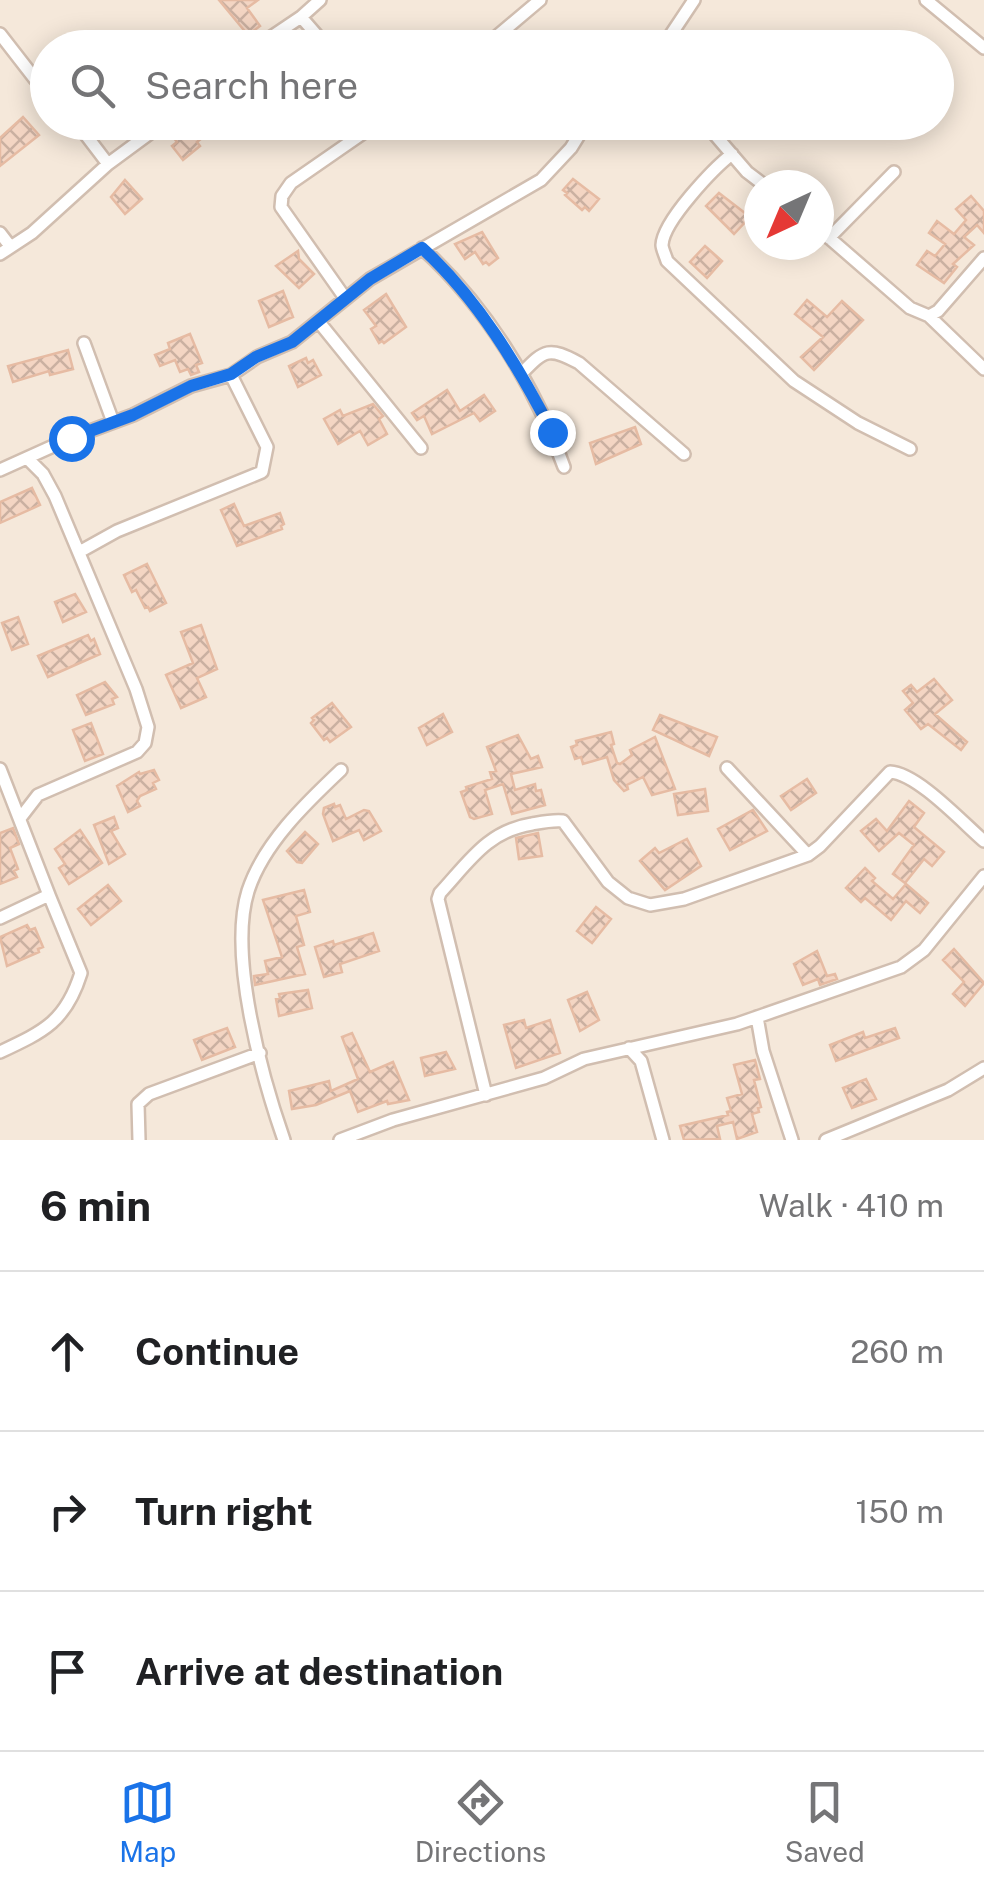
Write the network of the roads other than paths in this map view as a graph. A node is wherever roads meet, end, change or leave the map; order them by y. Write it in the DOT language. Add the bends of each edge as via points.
graph roads {
  1 [pos="320,0"];
  2 [pos="540,0"];
  3 [pos="694,0"];
  4 [pos="926,0"];
  5 [pos="301,16"];
  6 [pos="281,30"];
  7 [pos="313,30"];
  8 [pos="507,30"];
  9 [pos="674,30"];
  10 [pos="0,34"];
  11 [pos="984,48"];
  12 [pos="30,73"];
  13 [pos="87,140"];
  14 [pos="145,140"];
  15 [pos="353,140"];
  16 [pos="576,140"];
  17 [pos="720,140"];
  18 [pos="732,154"];
  19 [pos="108,164"];
  20 [pos="744,170"];
  21 [pos="894,172"];
  22 [pos="834,224"];
  23 [pos="0,233"];
  24 [pos="834,242"];
  25 [pos="422,248"];
  26 [pos="5,250"];
  27 [pos="984,258"];
  28 [pos="345,298"];
  29 [pos="929,316"];
  30 [pos="320,322"];
  31 [pos="84,343"];
  32 [pos="984,368"];
  33 [pos="522,373"];
  34 [pos="231,374"];
  35 [pos="113,422"];
  36 [pos="421,448"];
  37 [pos="910,449"];
  38 [pos="684,454"];
  39 [pos="28,459"];
  40 [pos="564,467"];
  41 [pos="0,470"];
  42 [pos="81,551"];
  43 [pos="727,768"];
  44 [pos="0,769"];
  45 [pos="341,770"];
  46 [pos="20,817"];
  47 [pos="984,841"];
  48 [pos="808,855"];
  49 [pos="984,876"];
  50 [pos="49,895"];
  51 [pos="0,918"];
  52 [pos="757,1017"];
  53 [pos="629,1048"];
  54 [pos="0,1052"];
  55 [pos="260,1053"];
  56 [pos="984,1068"];
  57 [pos="486,1095"];
  58 [pos="139,1140"];
  59 [pos="284,1140"];
  60 [pos="340,1140"];
  61 [pos="662,1140"];
  62 [pos="792,1140"];
  63 [pos="826,1140"];
  1 -- 5 [label="street"];
  2 -- 8 [label="street"];
  3 -- 9 [label="street"];
  4 -- 11 [label="street"];
  5 -- 6 [label="street"];
  5 -- 7 [label="street"];
  10 -- 12 [label="street"];
  13 -- 19 [label="street"];
  14 -- 19 [label="street"];
  15 -- 28 [label="street" via="282,196 282,207"];
  16 -- 25 [label="street" via="541,180"];
  17 -- 18 [label="street"];
  18 -- 20 [label="street"];
  18 -- 37 [label="street" via="666,232 667,261 794,381"];
  19 -- 26 [label="street"];
  21 -- 22 [label="street"];
  23 -- 26 [label="street"];
  24 -- 29 [label="street" via="910,308"];
  25 -- 28 [label="street"];
  25 -- 33 [label="street"];
  27 -- 29 [label="street"];
  28 -- 30 [label="street"];
  29 -- 32 [label="street"];
  30 -- 34 [label="street"];
  30 -- 36 [label="street"];
  31 -- 35 [label="street"];
  33 -- 38 [label="street" via="540,355 560,352"];
  33 -- 40 [label="street"];
  34 -- 35 [label="street"];
  34 -- 42 [label="street" via="266,447 262,472"];
  35 -- 39 [label="street"];
  39 -- 41 [label="street"];
  39 -- 42 [label="street" via="43,474"];
  42 -- 46 [label="street" via="136,689 148,727 145,743 38,794"];
  43 -- 48 [label="street"];
  44 -- 46 [label="street"];
  45 -- 55 [label="street" via="308,801 248,890 241,956"];
  46 -- 50 [label="street"];
  47 -- 48 [label="street" via="928,792 890,772"];
  48 -- 57 [label="street" via="650,905 608,882 563,821 518,826 480,846 438,899"];
  49 -- 52 [label="street" via="912,961"];
  50 -- 51 [label="street"];
  50 -- 54 [label="street" via="82,973 60,1018"];
  52 -- 53 [label="street"];
  52 -- 62 [label="street"];
  53 -- 57 [label="street"];
  53 -- 61 [label="street" via="641,1062"];
  55 -- 58 [label="street" via="149,1094 138,1104"];
  55 -- 59 [label="street"];
  56 -- 63 [label="street" via="948,1090"];
  57 -- 60 [label="street"];
}
